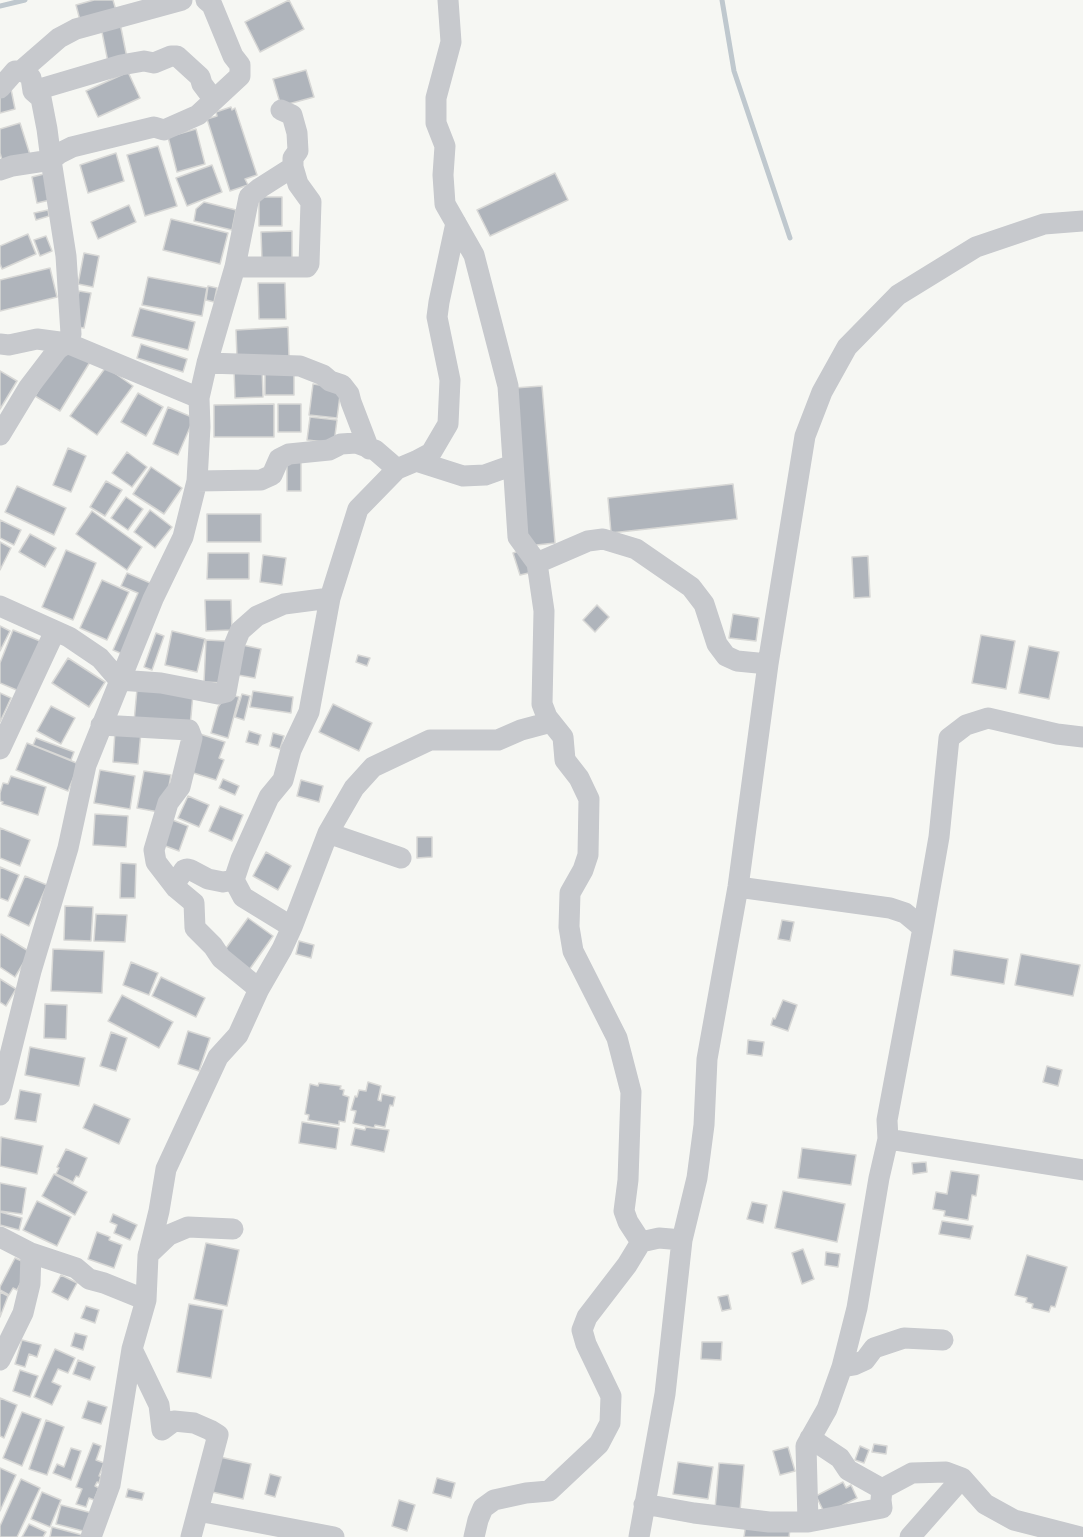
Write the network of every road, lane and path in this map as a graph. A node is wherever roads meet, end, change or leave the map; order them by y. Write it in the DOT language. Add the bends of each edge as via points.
graph roads {
  1 [pos="182,0"];
  2 [pos="206,0"];
  3 [pos="448,0"];
  4 [pos="21,71"];
  5 [pos="0,88"];
  6 [pos="33,91"];
  7 [pos="214,99"];
  8 [pos="281,110"];
  9 [pos="51,160"];
  10 [pos="293,167"];
  11 [pos="0,170"];
  12 [pos="1083,221"];
  13 [pos="456,223"];
  14 [pos="236,267"];
  15 [pos="67,343"];
  16 [pos="0,344"];
  17 [pos="207,363"];
  18 [pos="199,398"];
  19 [pos="0,435"];
  20 [pos="369,449"];
  21 [pos="407,465"];
  22 [pos="513,465"];
  23 [pos="196,481"];
  24 [pos="537,563"];
  25 [pos="330,598"];
  26 [pos="0,606"];
  27 [pos="54,630"];
  28 [pos="768,664"];
  29 [pos="119,680"];
  30 [pos="551,722"];
  31 [pos="101,725"];
  32 [pos="1083,737"];
  33 [pos="0,749"];
  34 [pos="328,833"];
  35 [pos="401,858"];
  36 [pos="234,880"];
  37 [pos="174,885"];
  38 [pos="738,887"];
  39 [pos="292,927"];
  40 [pos="923,928"];
  41 [pos="259,990"];
  42 [pos="0,1095"];
  43 [pos="888,1139"];
  44 [pos="1083,1170"];
  45 [pos="233,1229"];
  46 [pos="0,1237"];
  47 [pos="682,1240"];
  48 [pos="641,1242"];
  49 [pos="31,1253"];
  50 [pos="148,1256"];
  51 [pos="146,1300"];
  52 [pos="944,1340"];
  53 [pos="132,1349"];
  54 [pos="0,1360"];
  55 [pos="842,1367"];
  56 [pos="810,1438"];
  57 [pos="962,1478"];
  58 [pos="882,1489"];
  59 [pos="644,1504"];
  60 [pos="198,1511"];
  61 [pos="808,1522"];
  62 [pos="1058,1534"];
  63 [pos="91,1537"];
  64 [pos="191,1537"];
  65 [pos="334,1537"];
  66 [pos="474,1537"];
  67 [pos="639,1537"];
  68 [pos="910,1537"];
  69 [pos="1080,1537"];
  1 -- 4 [label="street" via="76,29"];
  2 -- 7 [label="street" via="240,65 240,76"];
  3 -- 13 [label="street" via="451,42 436,98 436,123 445,146 445,204"];
  4 -- 5 [label="street" via="15,70"];
  4 -- 6 [label="street" via="31,78"];
  6 -- 7 [label="street" via="121,66 177,56 200,77"];
  6 -- 9 [label="street" via="41,98"];
  7 -- 9 [label="street" via="198,115 178,125 72,147"];
  8 -- 10 [label="street" via="292,115 297,134"];
  9 -- 11 [label="street"];
  9 -- 15 [label="street" via="66,256 71,334"];
  10 -- 14 [label="street" via="249,198"];
  10 -- 14 [label="street" via="298,184 311,202 309,264"];
  12 -- 28 [label="street" via="1044,224 976,247 898,295 847,347 804,436"];
  13 -- 21 [label="street" via="437,317 450,380 448,424 431,453"];
  13 -- 22 [label="street" via="474,255 508,386"];
  14 -- 17 [label="street"];
  15 -- 16 [label="street" via="37,339"];
  15 -- 18 [label="street"];
  15 -- 19 [label="street" via="29,387"];
  17 -- 18 [label="street"];
  17 -- 20 [label="street" via="300,366 342,385"];
  18 -- 23 [label="street"];
  20 -- 21 [label="street"];
  20 -- 23 [label="street" via="356,443 289,454 279,459 272,475 261,480"];
  21 -- 22 [label="street" via="463,476 485,475"];
  21 -- 25 [label="street" via="358,509"];
  22 -- 24 [label="street" via="518,537"];
  23 -- 29 [label="street" via="183,537"];
  24 -- 28 [label="street" via="588,541 603,539 636,549 691,587 704,604 717,644 726,656"];
  24 -- 30 [label="street" via="544,611 542,704"];
  25 -- 29 [label="street" via="284,604 257,616 240,631 226,692"];
  25 -- 36 [label="street" via="309,712 291,750 283,780 269,797"];
  26 -- 27 [label="street"];
  27 -- 29 [label="street" via="100,658"];
  27 -- 33 [label="street"];
  28 -- 38 [label="street"];
  29 -- 31 [label="street"];
  30 -- 34 [label="street" via="498,740 430,740 372,767 354,788"];
  30 -- 48 [label="street" via="563,737 565,760 579,777 589,799 588,855 570,893 569,927 573,951 617,1038 631,1092 624,1210"];
  31 -- 37 [label="street" via="189,730 192,738 180,787 168,803 154,850 156,862"];
  31 -- 42 [label="street" via="86,765 68,848 31,971"];
  32 -- 40 [label="street" via="988,718 966,725 949,738 939,837"];
  34 -- 35 [label="street"];
  34 -- 39 [label="street"];
  36 -- 37 [label="street" via="208,879 187,869"];
  36 -- 39 [label="street" via="243,897"];
  37 -- 41 [label="street" via="194,903 195,928 221,958"];
  38 -- 40 [label="street" via="890,908 905,913"];
  38 -- 47 [label="street" via="707,1059 697,1178"];
  39 -- 41 [label="street"];
  40 -- 43 [label="street" via="887,1120"];
  41 -- 50 [label="street" via="238,1035 218,1057 166,1169"];
  43 -- 44 [label="street"];
  43 -- 55 [label="street" via="857,1308"];
  45 -- 50 [label="street" via="188,1227 169,1235"];
  46 -- 49 [label="street"];
  47 -- 48 [label="street" via="659,1238"];
  47 -- 59 [label="street" via="665,1394"];
  48 -- 66 [label="street" via="587,1317 582,1330 611,1396 610,1423 599,1444 549,1491 494,1500 483,1508"];
  49 -- 51 [label="street" via="76,1268 89,1279"];
  49 -- 54 [label="street" via="30,1284 23,1313"];
  50 -- 51 [label="street"];
  51 -- 53 [label="street"];
  52 -- 55 [label="street" via="904,1338 874,1348 865,1360"];
  53 -- 60 [label="street" via="159,1405 162,1430 174,1420 194,1423 218,1435"];
  53 -- 63 [label="street" via="110,1485"];
  55 -- 56 [label="street" via="828,1409"];
  56 -- 58 [label="street" via="840,1458 848,1470"];
  56 -- 61 [label="street" via="806,1446"];
  57 -- 58 [label="street" via="946,1472 912,1473"];
  57 -- 62 [label="street" via="985,1504 1014,1520"];
  57 -- 68 [label="street"];
  58 -- 61 [label="street" via="882,1508"];
  59 -- 61 [label="street" via="770,1522"];
  59 -- 67 [label="street"];
  60 -- 64 [label="street"];
  60 -- 65 [label="street"];
  62 -- 69 [label="street"];
}
